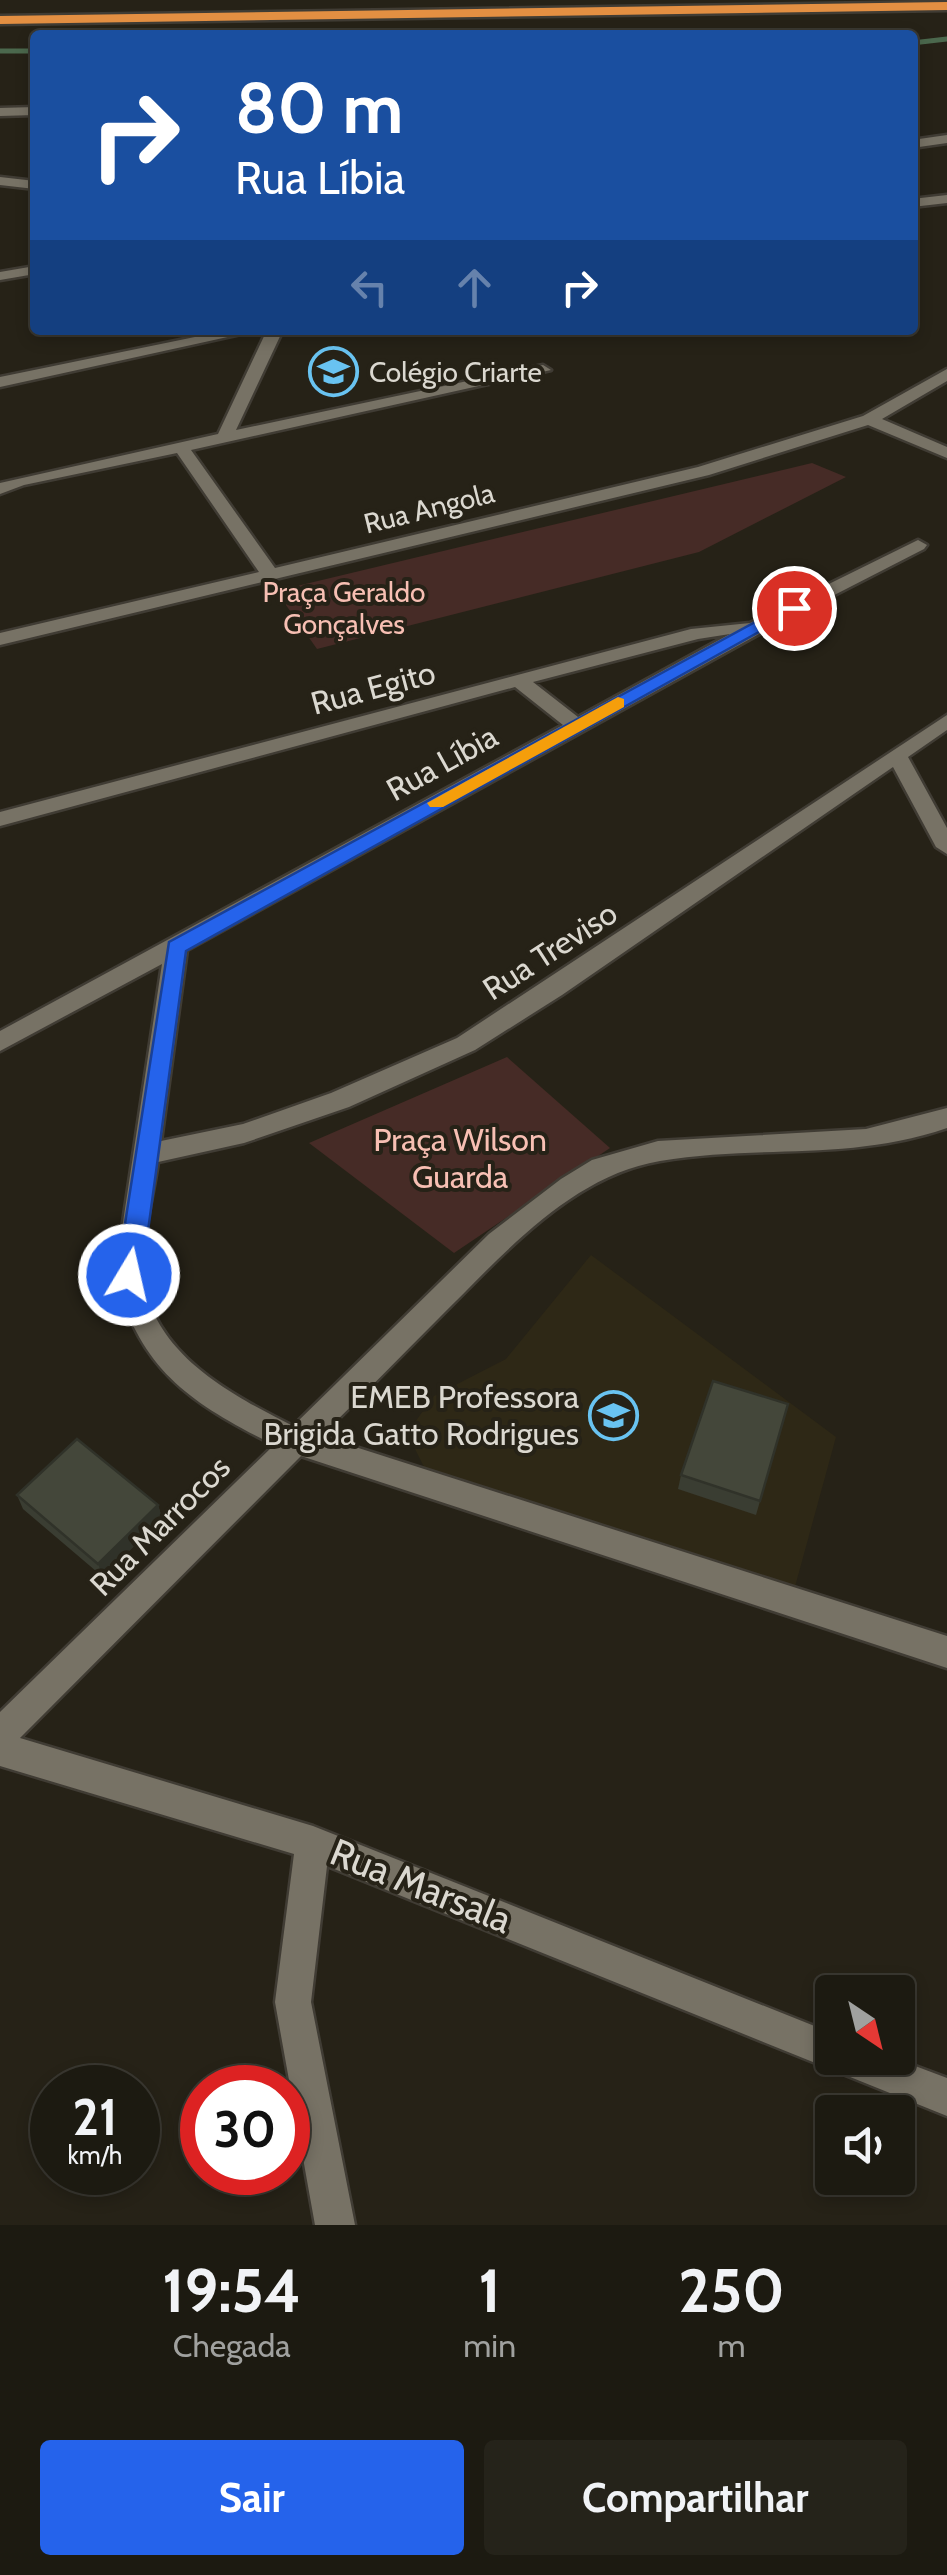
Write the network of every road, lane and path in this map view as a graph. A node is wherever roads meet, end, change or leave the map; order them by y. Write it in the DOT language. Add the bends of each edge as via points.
graph roads {
  1 [pos="412,0"];
  2 [pos="947,6"];
  3 [pos="617,8"];
  4 [pos="102,19"];
  5 [pos="0,20"];
  6 [pos="947,22"];
  7 [pos="30,111"];
  8 [pos="0,112"];
  9 [pos="947,139"];
  10 [pos="918,143"];
  11 [pos="0,182"];
  12 [pos="30,185"];
  13 [pos="947,199"];
  14 [pos="918,202"];
  15 [pos="30,271"];
  16 [pos="0,276"];
  17 [pos="227,335"];
  18 [pos="273,335"];
  19 [pos="543,370"];
  20 [pos="947,374"];
  21 [pos="0,382"];
  22 [pos="869,419"];
  23 [pos="224,438"];
  24 [pos="180,447"];
  25 [pos="947,453"];
  26 [pos="0,489"];
  27 [pos="918,545"];
  28 [pos="272,577"];
  29 [pos="763,624"];
  30 [pos="0,639"];
  31 [pos="519,680"];
  32 [pos="947,721"];
  33 [pos="577,726"];
  34 [pos="897,756"];
  35 [pos="0,819"];
  36 [pos="947,846"];
  37 [pos="176,947"];
  38 [pos="0,1042"];
  39 [pos="947,1118"];
  40 [pos="148,1154"];
  41 [pos="295,1441"];
  42 [pos="947,1652"];
  43 [pos="0,1735"];
  44 [pos="0,1748"];
  45 [pos="314,1843"];
  46 [pos="815,2044"];
  47 [pos="892,2075"];
  48 [pos="947,2097"];
  49 [pos="335,2225"];
  1 -- 4 [label="highway"];
  2 -- 3 [label="highway"];
  3 -- 4 [label="highway"];
  3 -- 6 [label="highway"];
  4 -- 5 [label="highway"];
  7 -- 8 [label="street"];
  9 -- 10 [label="street"];
  11 -- 12 [label="street"];
  13 -- 14 [label="street"];
  15 -- 16 [label="street"];
  17 -- 21 [label="street"];
  18 -- 23 [label="street"];
  19 -- 23 [label="street"];
  20 -- 22 [label="street, Rua Angola"];
  22 -- 25 [label="street"];
  22 -- 28 [label="street, Rua Angola" via="703,471"];
  23 -- 24 [label="street"];
  24 -- 26 [label="street"];
  24 -- 28 [label="street"];
  27 -- 29 [label="street, Rua Líbia"];
  28 -- 30 [label="street, Rua Angola"];
  29 -- 31 [label="street, Rua Egito"];
  29 -- 33 [label="street, Rua Líbia"];
  31 -- 33 [label="street"];
  31 -- 35 [label="street, Rua Egito"];
  32 -- 34 [label="street, Rua Treviso"];
  33 -- 37 [label="street, Rua Líbia"];
  34 -- 36 [label="street"];
  34 -- 40 [label="street, Rua Treviso" via="466,1044 340,1100 244,1133"];
  37 -- 38 [label="street, Rua Líbia"];
  37 -- 40 [label="street"];
  39 -- 41 [label="street, Rua Marrocos" via="914,1132 839,1144 750,1142 614,1162 498,1242"];
  40 -- 41 [label="street" via="129,1275 142,1320 176,1368"];
  41 -- 42 [label="street"];
  41 -- 43 [label="street, Rua Marrocos"];
  44 -- 45 [label="street, Rua Marsala"];
  45 -- 46 [label="street, Rua Marsala"];
  45 -- 49 [label="street" via="293,2002"];
  47 -- 48 [label="street"];
}
